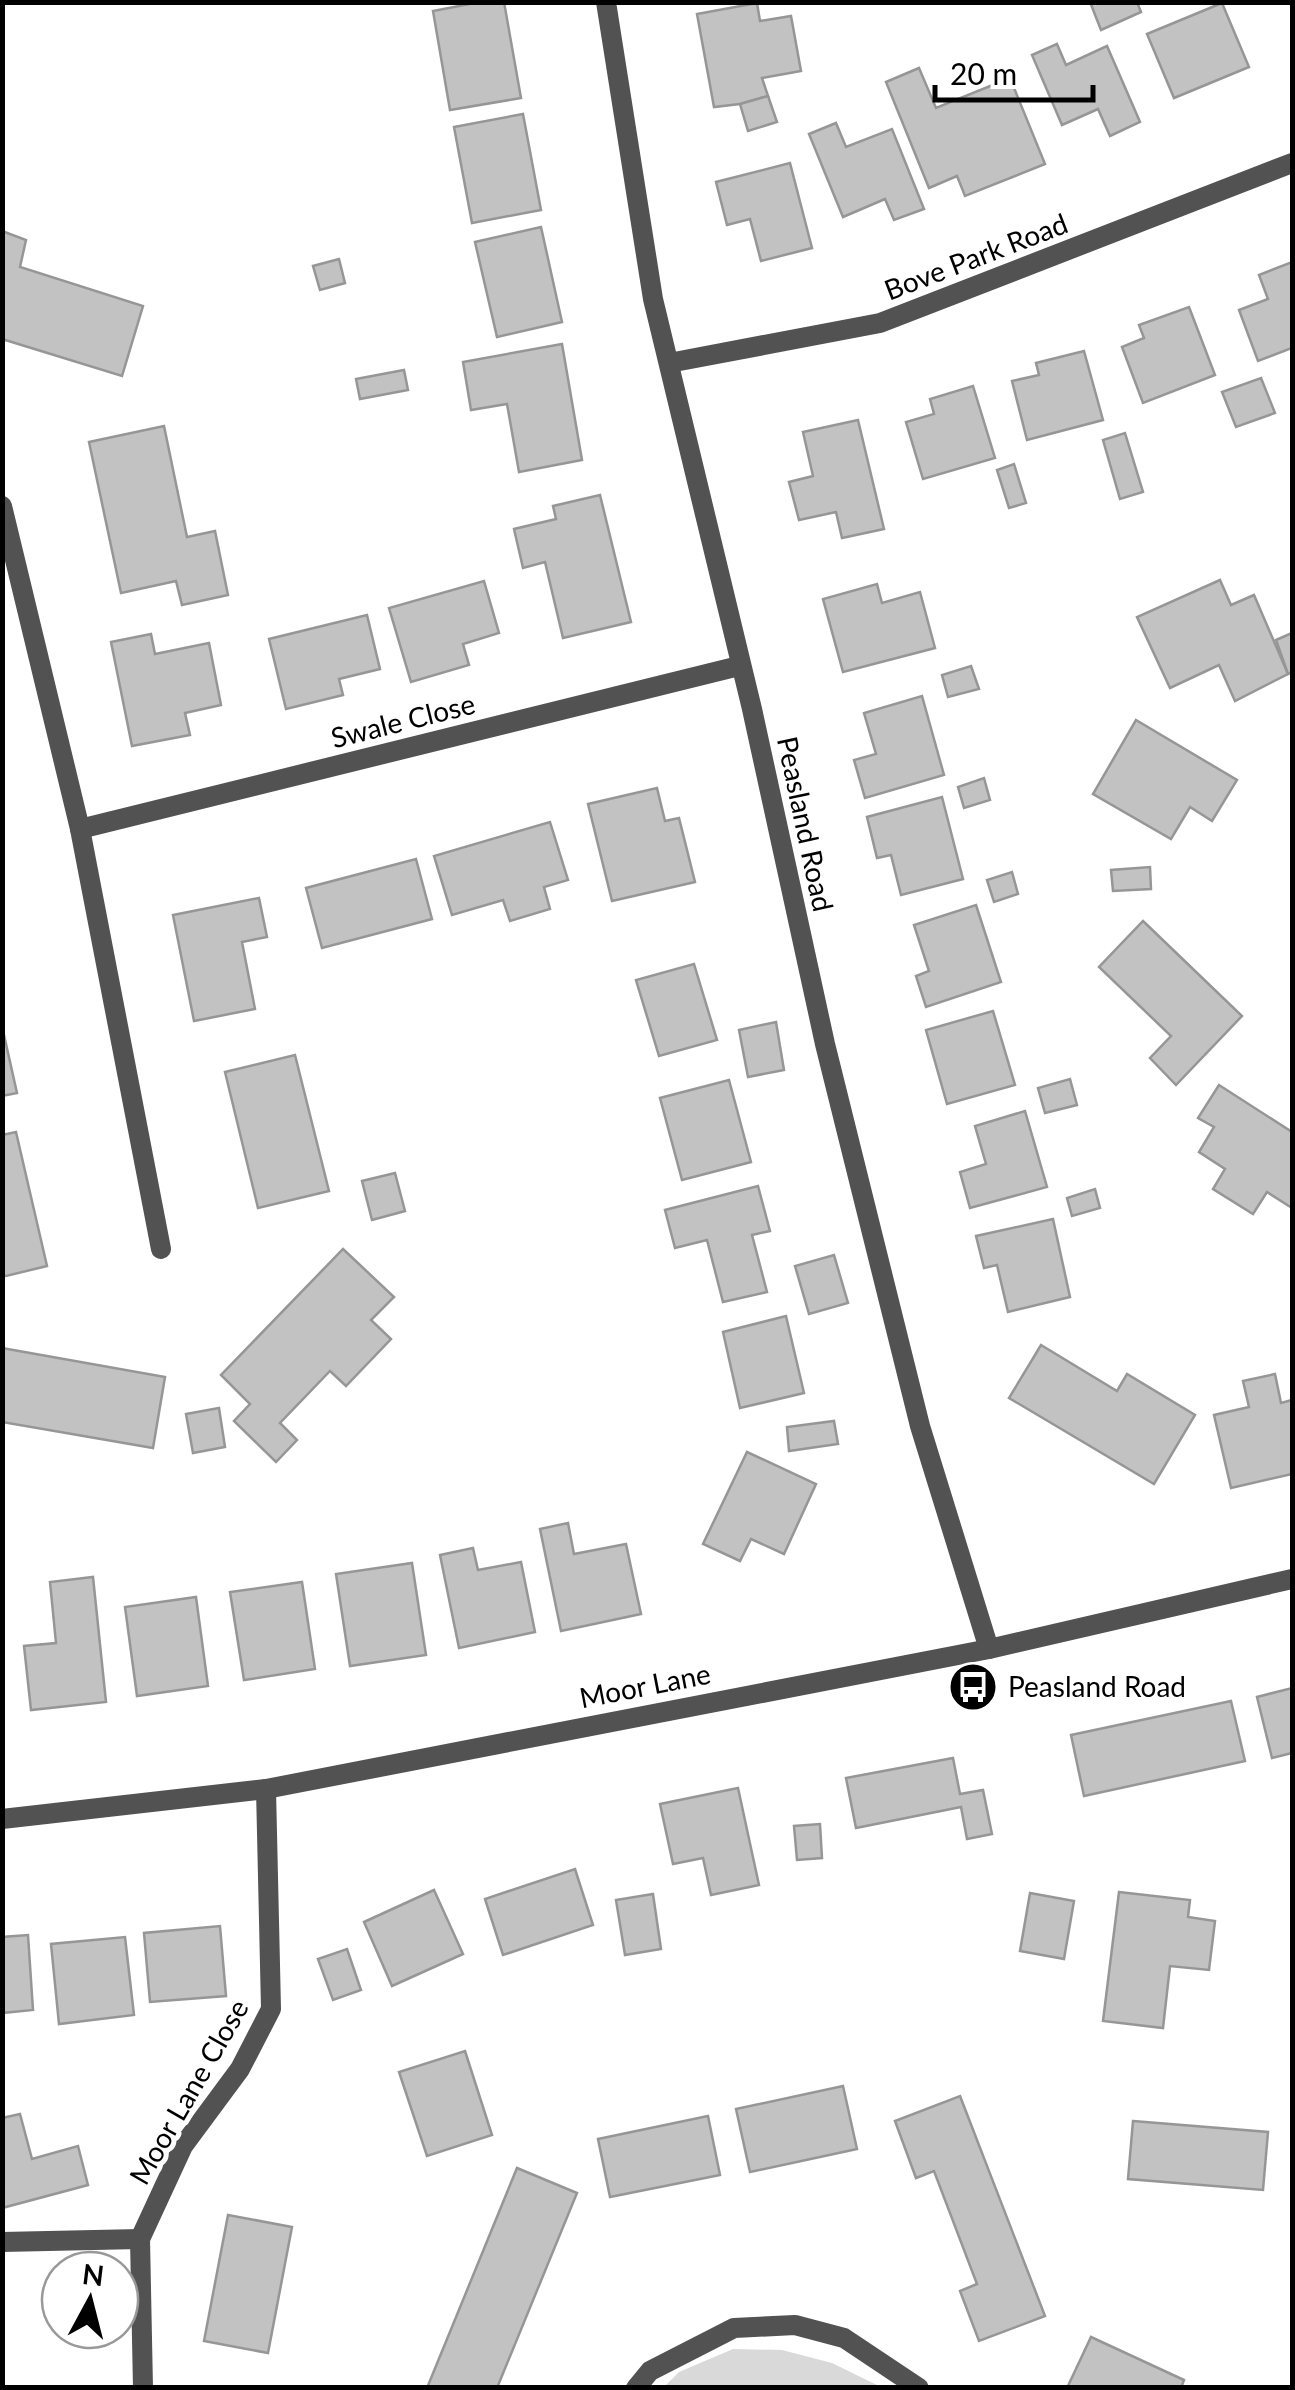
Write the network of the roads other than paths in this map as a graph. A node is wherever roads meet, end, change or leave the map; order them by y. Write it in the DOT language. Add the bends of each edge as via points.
graph roads {
  1 [pos="606,2"];
  2 [pos="1292,163"];
  3 [pos="669,363"];
  4 [pos="2,506"];
  5 [pos="739,666"];
  6 [pos="80,829"];
  7 [pos="161,1249"];
  8 [pos="1292,1579"];
  9 [pos="988,1649"];
  10 [pos="266,1789"];
  11 [pos="2,1819"];
  12 [pos="140,2239"];
  13 [pos="2,2242"];
  14 [pos="144,2388"];
  15 [pos="636,2388"];
  16 [pos="919,2388"];
  1 -- 3 [label="street, Peasland Road"];
  2 -- 3 [label="street, Bove Park Road" via="880,323"];
  3 -- 5 [label="street, Peasland Road"];
  4 -- 6 [label="street"];
  5 -- 6 [label="street, Swale Close"];
  5 -- 9 [label="street, Peasland Road" via="920,1426"];
  6 -- 7 [label="street"];
  8 -- 9 [label="street, Moor Lane"];
  9 -- 10 [label="street, Moor Lane"];
  10 -- 11 [label="street, Moor Lane"];
  10 -- 12 [label="street, Moor Lane Close" via="270,2009 240,2069 183,2146"];
  12 -- 13 [label="street"];
  12 -- 14 [label="street, Moor Lane Close"];
  15 -- 16 [label="street" via="650,2371 734,2328 795,2325 844,2338"];
}
